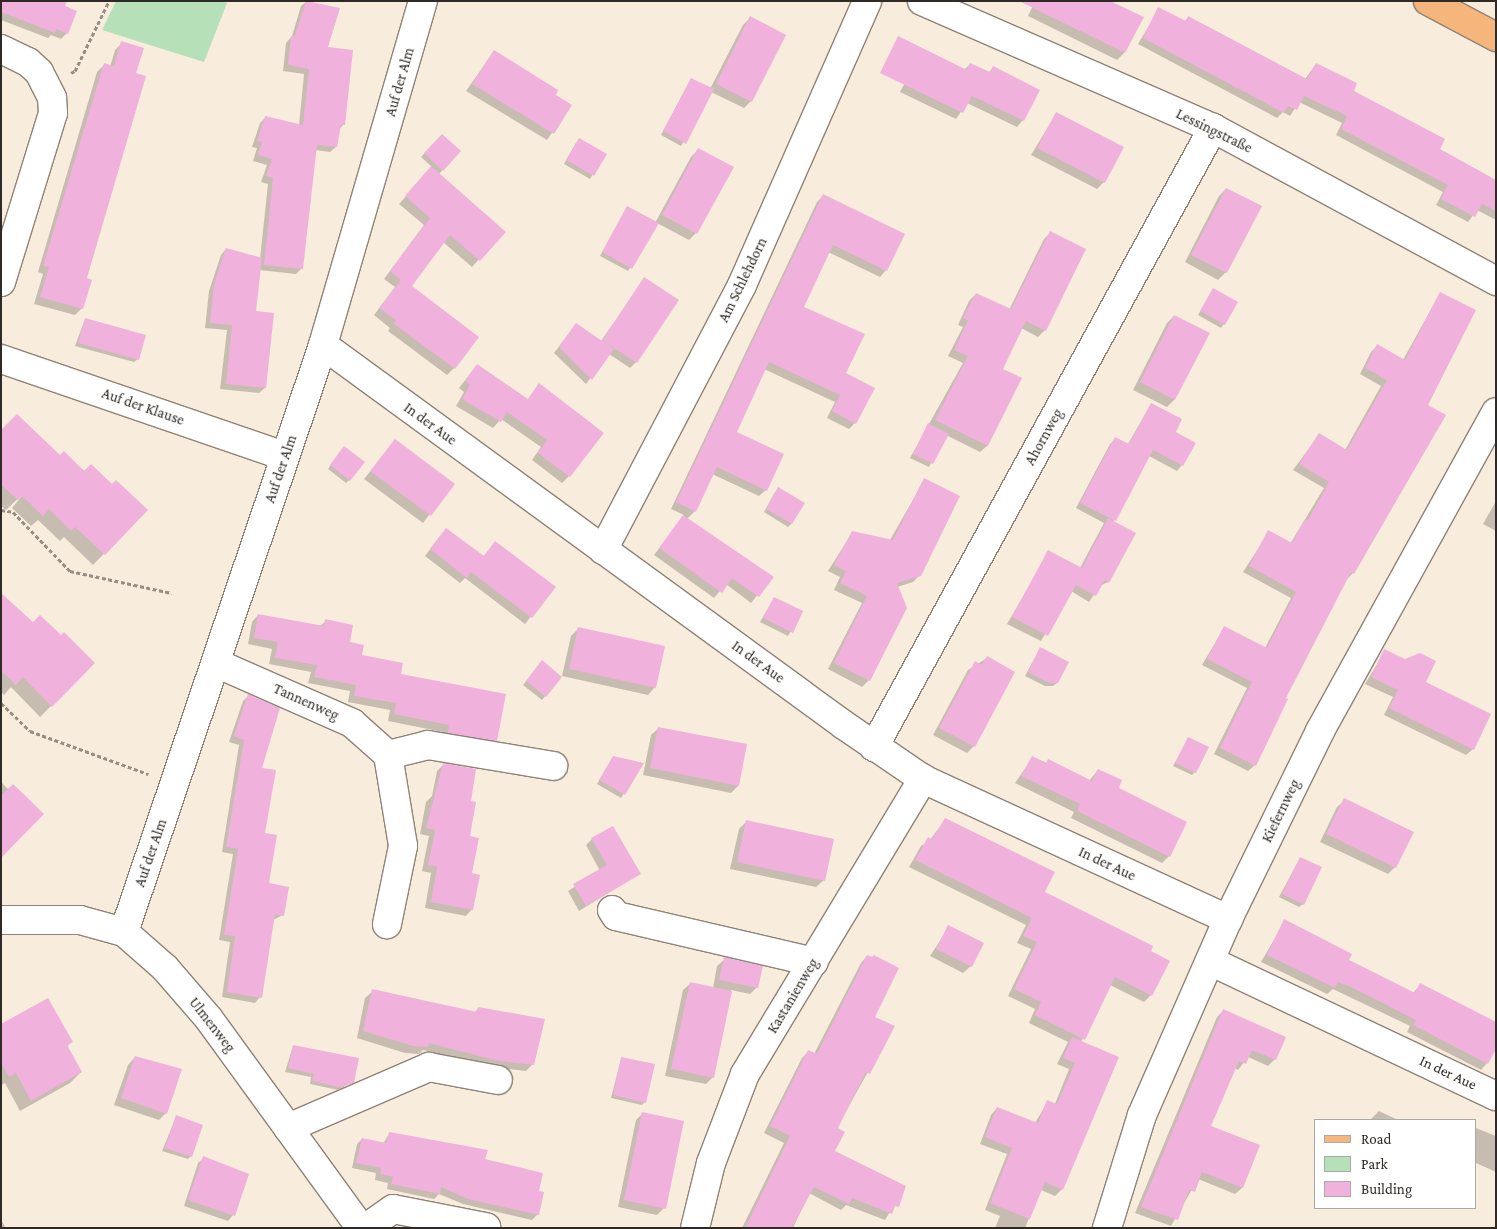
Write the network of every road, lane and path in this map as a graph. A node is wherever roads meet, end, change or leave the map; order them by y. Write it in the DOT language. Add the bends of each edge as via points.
graph roads {
  1 [pos="109,1"];
  2 [pos="423,1"];
  3 [pos="867,1"];
  4 [pos="922,1"];
  5 [pos="1428,1"];
  6 [pos="1496,37"];
  7 [pos="1,49"];
  8 [pos="47,85"];
  9 [pos="1213,128"];
  10 [pos="1496,281"];
  11 [pos="1,282"];
  12 [pos="323,346"];
  13 [pos="1,359"];
  14 [pos="1496,412"];
  15 [pos="285,456"];
  16 [pos="1,510"];
  17 [pos="603,550"];
  18 [pos="172,593"];
  19 [pos="216,662"];
  20 [pos="1,703"];
  21 [pos="874,747"];
  22 [pos="388,755"];
  23 [pos="553,766"];
  24 [pos="923,779"];
  25 [pos="175,784"];
  26 [pos="612,910"];
  27 [pos="1228,919"];
  28 [pos="1,920"];
  29 [pos="387,924"];
  30 [pos="124,932"];
  31 [pos="1210,961"];
  32 [pos="814,962"];
  33 [pos="498,1080"];
  34 [pos="1496,1096"];
  35 [pos="288,1128"];
  36 [pos="486,1226"];
  37 [pos="361,1228"];
  38 [pos="366,1228"];
  39 [pos="695,1228"];
  40 [pos="1107,1228"];
  1 -- 8 [label="path" via="75,71"];
  2 -- 12 [label="street, Auf der Alm"];
  3 -- 17 [label="street, Am Schlehdorn" via="742,286"];
  4 -- 9 [label="street, Lessingstraße"];
  5 -- 6 [label="main road"];
  7 -- 8 [label="street" via="28,62"];
  8 -- 11 [label="street" via="53,112 51,127"];
  9 -- 10 [label="street, Lessingstraße"];
  9 -- 21 [label="street, Ahornweg"];
  12 -- 15 [label="street, Auf der Alm"];
  12 -- 17 [label="street, In der Aue"];
  13 -- 15 [label="street, Auf der Klause"];
  14 -- 27 [label="street, Kiefernweg" via="1320,731"];
  15 -- 19 [label="street, Auf der Alm"];
  16 -- 18 [label="path" via="13,512 70,571"];
  17 -- 21 [label="street, In der Aue"];
  19 -- 22 [label="street, Tannenweg" via="352,722"];
  19 -- 25 [label="street, Auf der Alm"];
  20 -- 25 [label="path" via="30,731"];
  21 -- 24 [label="street, In der Aue"];
  22 -- 23 [label="street" via="428,745"];
  22 -- 29 [label="street" via="403,846"];
  24 -- 27 [label="street, In der Aue"];
  24 -- 32 [label="street, Kastanienweg"];
  25 -- 30 [label="street, Auf der Alm"];
  26 -- 32 [label="street" via="616,916"];
  27 -- 31 [label="street, Kiefernweg"];
  28 -- 30 [label="street, Ulmenweg" via="80,920"];
  30 -- 35 [label="street, Ulmenweg" via="165,968 209,1019"];
  31 -- 34 [label="street, In der Aue"];
  31 -- 40 [label="street, Kiefernweg" via="1142,1115"];
  32 -- 39 [label="street, Kastanienweg" via="745,1074 712,1163"];
  33 -- 35 [label="street" via="429,1067"];
  35 -- 37 [label="street, Ulmenweg"];
  36 -- 38 [label="street" via="393,1209"];
}
